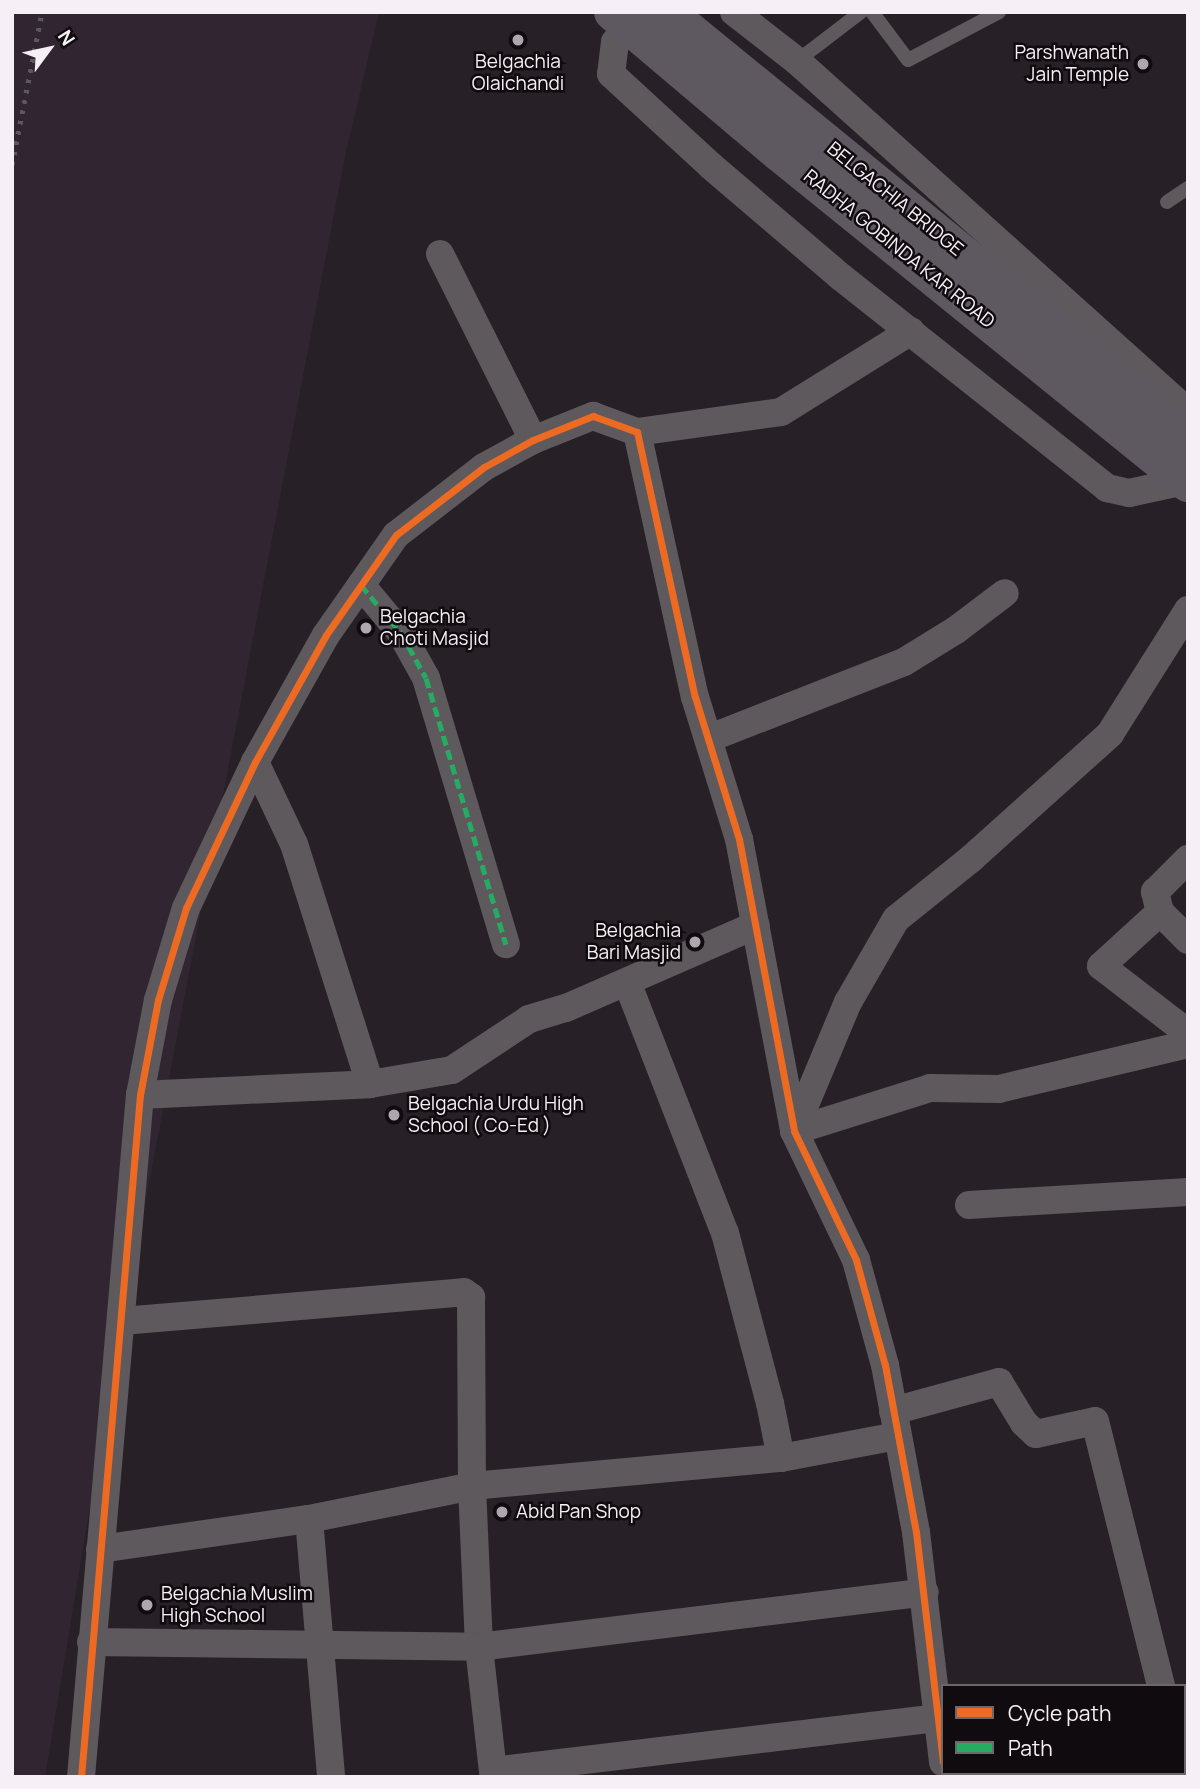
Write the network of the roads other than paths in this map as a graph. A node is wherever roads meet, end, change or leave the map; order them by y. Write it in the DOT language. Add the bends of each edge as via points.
graph roads {
  1 [pos="613,12"];
  2 [pos="646,12"];
  3 [pos="666,12"];
  4 [pos="734,12"];
  5 [pos="861,12"];
  6 [pos="872,12"];
  7 [pos="999,12"];
  8 [pos="797,61"];
  9 [pos="1188,188"];
  10 [pos="1167,202"];
  11 [pos="440,254"];
  12 [pos="911,331"];
  13 [pos="1112,399"];
  14 [pos="1188,412"];
  15 [pos="637,432"];
  16 [pos="1188,439"];
  17 [pos="533,440"];
  18 [pos="1186,482"];
  19 [pos="361,585"];
  20 [pos="1005,593"];
  21 [pos="1188,610"];
  22 [pos="710,738"];
  23 [pos="255,762"];
  24 [pos="1188,859"];
  25 [pos="1160,912"];
  26 [pos="756,925"];
  27 [pos="1188,940"];
  28 [pos="506,944"];
  29 [pos="627,982"];
  30 [pos="1188,1033"];
  31 [pos="1188,1044"];
  32 [pos="370,1084"];
  33 [pos="140,1095"];
  34 [pos="794,1131"];
  35 [pos="1188,1192"];
  36 [pos="970,1205"];
  37 [pos="122,1321"];
  38 [pos="895,1423"];
  39 [pos="781,1458"];
  40 [pos="472,1486"];
  41 [pos="309,1520"];
  42 [pos="100,1549"];
  43 [pos="925,1592"];
  44 [pos="92,1642"];
  45 [pos="319,1646"];
  46 [pos="478,1647"];
  47 [pos="1161,1684"];
  48 [pos="939,1718"];
  49 [pos="941,1740"];
  50 [pos="493,1774"];
  51 [pos="80,1777"];
  52 [pos="331,1777"];
  1 -- 13 [label="main road, RADHA GOBINDA KAR ROAD" via="780,153"];
  2 -- 12 [label="street" via="615,42 611,74 711,166"];
  3 -- 13 [label="main road, BELGACHIA BRIDGE"];
  4 -- 8 [label="street"];
  5 -- 8 [label="lane"];
  6 -- 7 [label="lane" via="908,60"];
  8 -- 14 [label="street"];
  9 -- 10 [label="lane"];
  11 -- 17 [label="street"];
  12 -- 15 [label="street" via="781,412"];
  12 -- 18 [label="street" via="1107,488 1129,493"];
  13 -- 16 [label="main road"];
  13 -- 18 [label="main road, RADHA GOBINDA KAR ROAD"];
  15 -- 17 [label="street" via="593,416"];
  15 -- 22 [label="street" via="695,697"];
  17 -- 19 [label="street" via="484,467 396,535"];
  19 -- 23 [label="street" via="326,635"];
  19 -- 28 [label="street" via="401,633 426,678"];
  20 -- 22 [label="street" via="904,662"];
  21 -- 34 [label="street" via="1110,734 972,858 896,919 848,1002"];
  22 -- 26 [label="street" via="739,839"];
  23 -- 32 [label="street" via="294,844"];
  23 -- 33 [label="street" via="186,908 158,1000"];
  24 -- 25 [label="street" via="1155,892"];
  25 -- 27 [label="street"];
  25 -- 30 [label="street" via="1101,966"];
  26 -- 29 [label="street"];
  26 -- 34 [label="street"];
  29 -- 32 [label="street" via="529,1019 452,1070"];
  29 -- 39 [label="street" via="725,1233 771,1403"];
  31 -- 34 [label="street" via="999,1089 930,1088"];
  32 -- 33 [label="street"];
  33 -- 37 [label="street"];
  34 -- 38 [label="street" via="856,1260 885,1365"];
  35 -- 36 [label="street"];
  37 -- 40 [label="street" via="464,1292 471,1297"];
  37 -- 42 [label="street"];
  38 -- 39 [label="street"];
  38 -- 43 [label="street"];
  38 -- 47 [label="street" via="999,1382 1024,1423 1036,1433 1095,1421"];
  39 -- 40 [label="street"];
  40 -- 41 [label="street"];
  40 -- 46 [label="street"];
  41 -- 42 [label="street"];
  41 -- 45 [label="street"];
  42 -- 44 [label="street"];
  43 -- 46 [label="street"];
  43 -- 48 [label="street"];
  44 -- 45 [label="street"];
  44 -- 51 [label="street"];
  45 -- 46 [label="street"];
  45 -- 52 [label="street"];
  46 -- 50 [label="street"];
  48 -- 49 [label="street"];
  48 -- 50 [label="street"];
}
